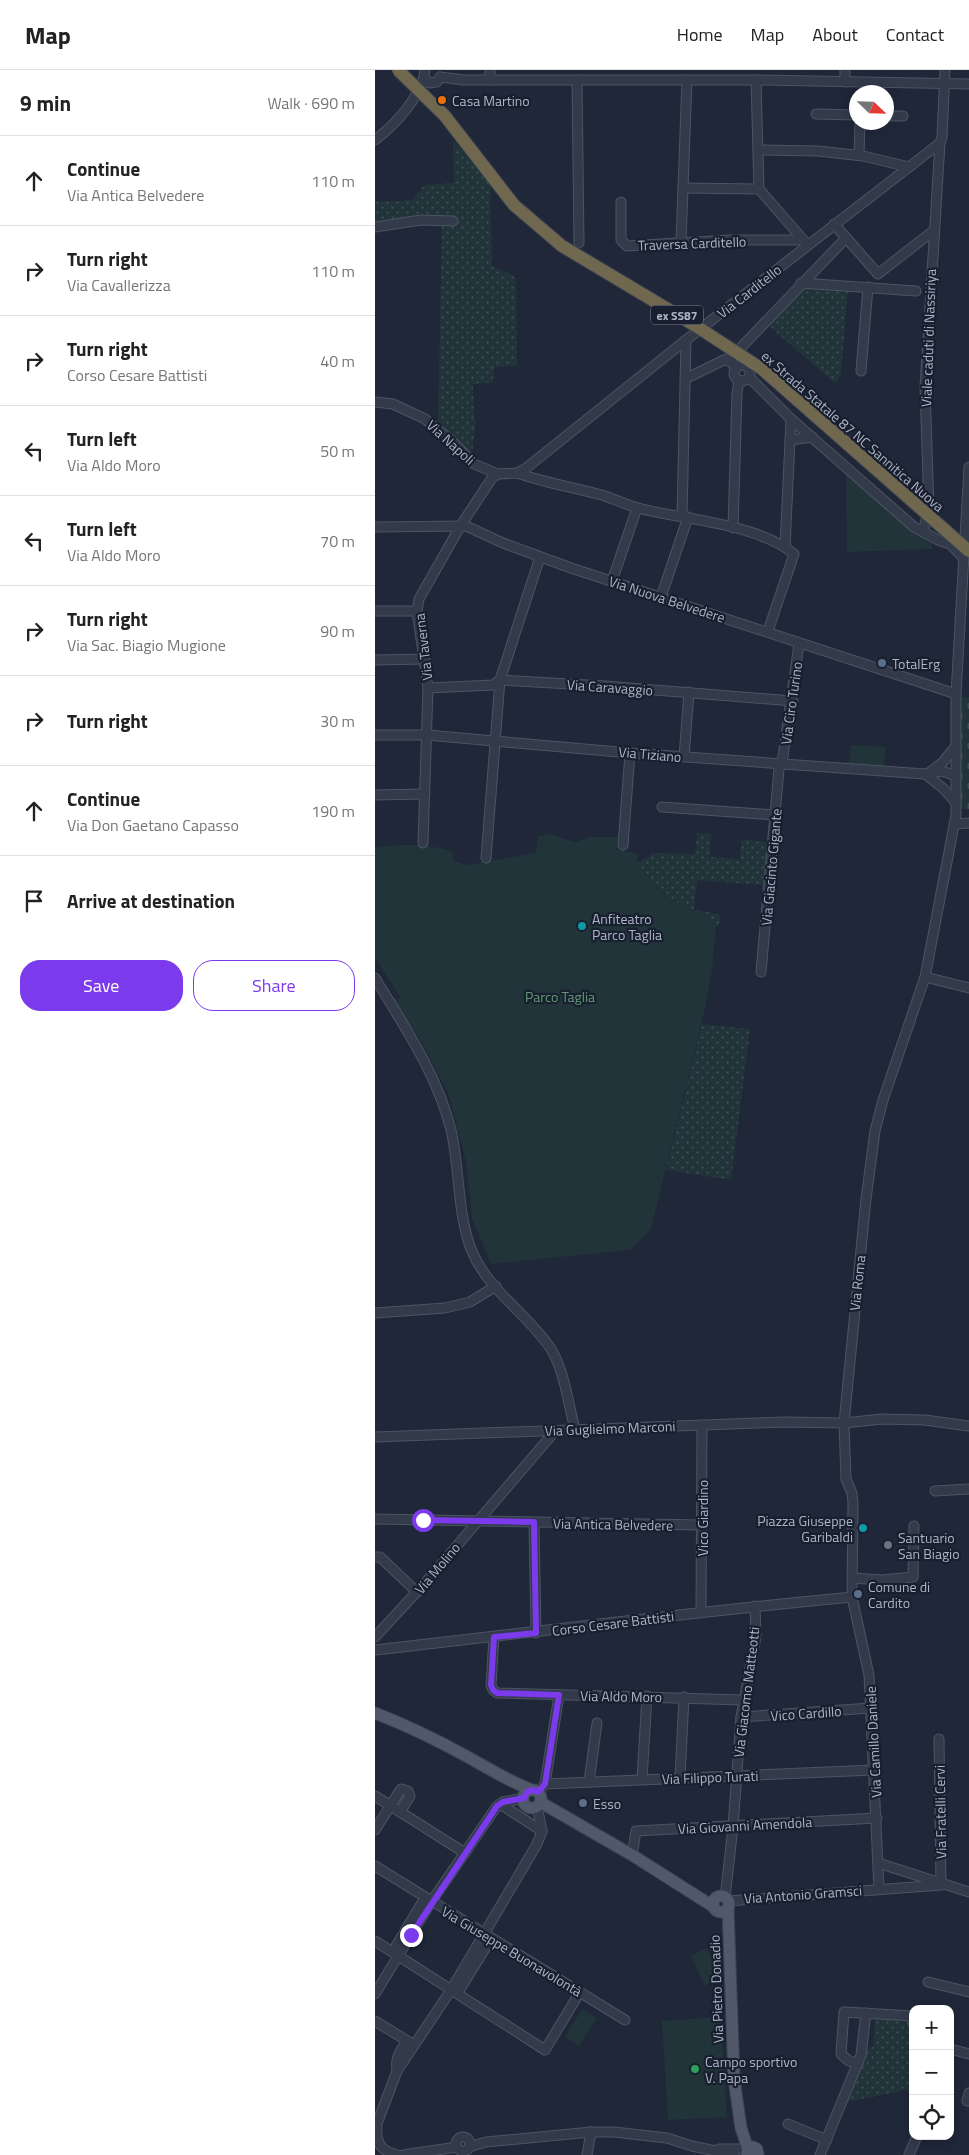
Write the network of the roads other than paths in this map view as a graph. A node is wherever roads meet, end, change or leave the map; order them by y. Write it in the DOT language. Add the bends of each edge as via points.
graph roads {
  1 [pos="398,70"];
  2 [pos="490,70"];
  3 [pos="589,70"];
  4 [pos="845,70"];
  5 [pos="945,70"];
  6 [pos="425,72"];
  7 [pos="437,77"];
  8 [pos="490,80"];
  9 [pos="577,80"];
  10 [pos="589,80"];
  11 [pos="687,80"];
  12 [pos="756,80"];
  13 [pos="845,82"];
  14 [pos="862,82"];
  15 [pos="945,83"];
  16 [pos="969,84"];
  17 [pos="862,85"];
  18 [pos="418,93"];
  19 [pos="816,114"];
  20 [pos="849,115"];
  21 [pos="894,116"];
  22 [pos="903,116"];
  23 [pos="860,130"];
  24 [pos="375,140"];
  25 [pos="939,143"];
  26 [pos="758,150"];
  27 [pos="859,155"];
  28 [pos="909,167"];
  29 [pos="683,188"];
  30 [pos="759,189"];
  31 [pos="621,202"];
  32 [pos="453,221"];
  33 [pos="834,224"];
  34 [pos="375,227"];
  35 [pos="933,231"];
  36 [pos="846,238"];
  37 [pos="681,242"];
  38 [pos="579,243"];
  39 [pos="806,243"];
  40 [pos="801,283"];
  41 [pos="868,288"];
  42 [pos="916,291"];
  43 [pos="686,340"];
  44 [pos="748,340"];
  45 [pos="729,360"];
  46 [pos="747,366"];
  47 [pos="737,367"];
  48 [pos="861,371"];
  49 [pos="749,377"];
  50 [pos="685,379"];
  51 [pos="739,380"];
  52 [pos="375,402"];
  53 [pos="791,419"];
  54 [pos="812,436"];
  55 [pos="790,440"];
  56 [pos="969,467"];
  57 [pos="969,473"];
  58 [pos="498,474"];
  59 [pos="517,474"];
  60 [pos="637,508"];
  61 [pos="685,516"];
  62 [pos="461,525"];
  63 [pos="375,527"];
  64 [pos="733,528"];
  65 [pos="923,532"];
  66 [pos="965,534"];
  67 [pos="950,544"];
  68 [pos="785,547"];
  69 [pos="966,554"];
  70 [pos="540,556"];
  71 [pos="612,581"];
  72 [pos="661,597"];
  73 [pos="375,611"];
  74 [pos="417,611"];
  75 [pos="767,631"];
  76 [pos="799,644"];
  77 [pos="425,659"];
  78 [pos="375,660"];
  79 [pos="500,680"];
  80 [pos="428,688"];
  81 [pos="689,692"];
  82 [pos="956,694"];
  83 [pos="793,701"];
  84 [pos="375,735"];
  85 [pos="427,735"];
  86 [pos="495,741"];
  87 [pos="956,746"];
  88 [pos="630,753"];
  89 [pos="683,757"];
  90 [pos="783,763"];
  91 [pos="925,774"];
  92 [pos="956,776"];
  93 [pos="425,794"];
  94 [pos="375,795"];
  95 [pos="956,803"];
  96 [pos="662,807"];
  97 [pos="775,815"];
  98 [pos="955,820"];
  99 [pos="969,822"];
  100 [pos="423,843"];
  101 [pos="623,845"];
  102 [pos="486,858"];
  103 [pos="761,972"];
  104 [pos="925,977"];
  105 [pos="375,978"];
  106 [pos="969,988"];
  107 [pos="380,993"];
  108 [pos="496,1286"];
  109 [pos="375,1313"];
  110 [pos="844,1423"];
  111 [pos="702,1425"];
  112 [pos="969,1426"];
  113 [pos="575,1429"];
  114 [pos="556,1430"];
  115 [pos="375,1437"];
  116 [pos="969,1489"];
  117 [pos="935,1491"];
  118 [pos="375,1519"];
  119 [pos="477,1522"];
  120 [pos="534,1522"];
  121 [pos="701,1525"];
  122 [pos="913,1526"];
  123 [pos="375,1557"];
  124 [pos="852,1578"];
  125 [pos="417,1592"];
  126 [pos="852,1597"];
  127 [pos="755,1606"];
  128 [pos="701,1612"];
  129 [pos="536,1633"];
  130 [pos="375,1637"];
  131 [pos="494,1637"];
  132 [pos="375,1650"];
  133 [pos="559,1695"];
  134 [pos="647,1696"];
  135 [pos="684,1697"];
  136 [pos="744,1700"];
  137 [pos="871,1708"];
  138 [pos="375,1713"];
  139 [pos="741,1717"];
  140 [pos="597,1723"];
  141 [pos="939,1739"];
  142 [pos="874,1770"];
  143 [pos="736,1776"];
  144 [pos="680,1778"];
  145 [pos="642,1779"];
  146 [pos="589,1782"];
  147 [pos="534,1795"];
  148 [pos="375,1796"];
  149 [pos="500,1804"];
  150 [pos="390,1806"];
  151 [pos="400,1812"];
  152 [pos="877,1818"];
  153 [pos="733,1827"];
  154 [pos="375,1830"];
  155 [pos="542,1831"];
  156 [pos="465,1854"];
  157 [pos="632,1855"];
  158 [pos="878,1863"];
  159 [pos="375,1866"];
  160 [pos="913,1875"];
  161 [pos="941,1885"];
  162 [pos="909,1887"];
  163 [pos="879,1889"];
  164 [pos="969,1892"];
  165 [pos="431,1902"];
  166 [pos="722,1904"];
  167 [pos="485,1934"];
  168 [pos="375,1941"];
  169 [pos="398,1956"];
  170 [pos="928,1982"];
  171 [pos="451,1990"];
  172 [pos="580,1992"];
  173 [pos="969,1992"];
  174 [pos="375,1994"];
  175 [pos="866,2013"];
  176 [pos="909,2016"];
  177 [pos="625,2020"];
  178 [pos="375,2021"];
  179 [pos="411,2043"];
  180 [pos="954,2052"];
  181 [pos="969,2054"];
  182 [pos="858,2063"];
  183 [pos="788,2124"];
  184 [pos="376,2128"];
  185 [pos="591,2132"];
  186 [pos="827,2140"];
  187 [pos="915,2140"];
  188 [pos="379,2149"];
  189 [pos="753,2150"];
  190 [pos="691,2151"];
  191 [pos="733,2151"];
  192 [pos="398,2155"];
  193 [pos="403,2155"];
  194 [pos="587,2155"];
  195 [pos="820,2155"];
  196 [pos="909,2155"];
  1 -- 69 [label="highway, ex Strada Statale 87 NC Sannitica Nuova / ex SS87, bridge" via="445,116 513,204 555,240 762,369"];
  2 -- 8 [label="street"];
  3 -- 10 [label="street"];
  4 -- 13 [label="street"];
  5 -- 15 [label="street"];
  6 -- 7 [label="street" via="427,82"];
  6 -- 18 [label="street"];
  7 -- 8 [label="street"];
  7 -- 18 [label="street"];
  8 -- 9 [label="street"];
  9 -- 10 [label="street"];
  9 -- 38 [label="street"];
  10 -- 11 [label="street"];
  11 -- 12 [label="street"];
  11 -- 29 [label="street"];
  12 -- 13 [label="street"];
  12 -- 26 [label="street"];
  13 -- 14 [label="street"];
  14 -- 15 [label="street"];
  14 -- 17 [label="street"];
  15 -- 16 [label="street"];
  15 -- 25 [label="street"];
  18 -- 24 [label="street" via="396,122"];
  19 -- 20 [label="street"];
  21 -- 22 [label="street"];
  23 -- 27 [label="street"];
  25 -- 28 [label="street, Via Carditello"];
  25 -- 35 [label="street, Viale caduti di Nassiriya"];
  26 -- 27 [label="street"];
  26 -- 30 [label="street"];
  27 -- 28 [label="street"];
  28 -- 33 [label="street, Via Carditello"];
  29 -- 30 [label="street"];
  29 -- 37 [label="street"];
  30 -- 39 [label="street"];
  31 -- 37 [label="street, Traversa Carditello" via="623,244"];
  32 -- 34 [label="street" via="421,220"];
  33 -- 36 [label="street"];
  33 -- 39 [label="street, Via Carditello"];
  35 -- 36 [label="street" via="878,274"];
  35 -- 65 [label="street, Viale caduti di Nassiriya" via="925,387 929,508"];
  36 -- 40 [label="street"];
  37 -- 39 [label="street, Traversa Carditello"];
  39 -- 43 [label="street, Via Carditello"];
  40 -- 41 [label="street"];
  40 -- 44 [label="street"];
  41 -- 42 [label="street"];
  41 -- 48 [label="street"];
  43 -- 50 [label="street"];
  43 -- 59 [label="street, Via Carditello"];
  44 -- 45 [label="street"];
  44 -- 46 [label="street"];
  45 -- 47 [label="street"];
  45 -- 50 [label="street"];
  46 -- 47 [label="street"];
  46 -- 49 [label="street"];
  47 -- 51 [label="street" via="735,374"];
  49 -- 51 [label="street"];
  49 -- 53 [label="street"];
  50 -- 61 [label="street"];
  51 -- 64 [label="street"];
  52 -- 58 [label="street, Via Napoli" via="393,404 425,419 474,464"];
  53 -- 54 [label="street"];
  53 -- 55 [label="street"];
  54 -- 55 [label="street"];
  54 -- 65 [label="street" via="883,501"];
  55 -- 68 [label="street"];
  56 -- 57 [label="street, Via Roma"];
  57 -- 66 [label="street, Via Roma"];
  58 -- 59 [label="street"];
  58 -- 62 [label="street, Via Taverna" via="492,478"];
  59 -- 60 [label="street"];
  60 -- 61 [label="street"];
  60 -- 71 [label="street"];
  61 -- 64 [label="street"];
  61 -- 72 [label="street"];
  62 -- 63 [label="street, Via Nuova Belvedere"];
  62 -- 70 [label="street, Via Nuova Belvedere"];
  62 -- 74 [label="street, Via Taverna" via="419,599"];
  64 -- 68 [label="street"];
  65 -- 67 [label="street"];
  66 -- 67 [label="street"];
  66 -- 69 [label="street, Via Roma"];
  67 -- 69 [label="street"];
  68 -- 75 [label="street" via="794,554"];
  69 -- 82 [label="street, Via Roma"];
  70 -- 71 [label="street, Via Nuova Belvedere"];
  70 -- 79 [label="street"];
  71 -- 72 [label="street, Via Nuova Belvedere"];
  72 -- 75 [label="street, Via Nuova Belvedere"];
  73 -- 74 [label="street"];
  74 -- 77 [label="street, Via Taverna"];
  75 -- 76 [label="street, Via Nuova Belvedere"];
  76 -- 82 [label="street, Via Nuova Belvedere"];
  76 -- 83 [label="street, Via Ciro Turino"];
  77 -- 78 [label="street"];
  77 -- 80 [label="street, Via Taverna"];
  79 -- 80 [label="street, Via Caravaggio" via="493,685"];
  79 -- 81 [label="street, Via Caravaggio"];
  79 -- 86 [label="street"];
  80 -- 85 [label="street, Via Taverna"];
  81 -- 83 [label="street, Via Caravaggio"];
  81 -- 89 [label="street"];
  82 -- 87 [label="street, Via Roma"];
  83 -- 90 [label="street, Via Ciro Turino"];
  84 -- 85 [label="street, Via Tiziano"];
  85 -- 86 [label="street, Via Tiziano"];
  85 -- 93 [label="street, Via Taverna"];
  86 -- 88 [label="street, Via Tiziano"];
  86 -- 102 [label="street"];
  87 -- 91 [label="street" via="943,762"];
  87 -- 92 [label="street, Via Roma"];
  88 -- 89 [label="street, Via Tiziano"];
  88 -- 101 [label="street"];
  89 -- 90 [label="street, Via Tiziano"];
  90 -- 91 [label="street, Via Tiziano"];
  90 -- 97 [label="street, Via Giacinto Gigante" via="779,769"];
  91 -- 92 [label="street, Via Tiziano" via="942,771"];
  91 -- 95 [label="street"];
  92 -- 95 [label="street, Via Roma"];
  93 -- 94 [label="street"];
  93 -- 100 [label="street, Via Taverna"];
  95 -- 98 [label="street, Via Roma"];
  96 -- 97 [label="street"];
  97 -- 103 [label="street, Via Giacinto Gigante"];
  98 -- 99 [label="street"];
  98 -- 104 [label="street, Via Roma"];
  104 -- 106 [label="street"];
  104 -- 110 [label="street, Via Roma" via="875,1131"];
  105 -- 107 [label="street"];
  107 -- 108 [label="street" via="422,1056 442,1102 457,1159 463,1216 471,1248 483,1273"];
  108 -- 109 [label="street" via="470,1302 445,1308"];
  108 -- 113 [label="street" via="552,1351"];
  110 -- 111 [label="street, Via Guglielmo Marconi"];
  110 -- 112 [label="street, Via Guglielmo Marconi" via="882,1419 925,1420"];
  110 -- 124 [label="street, Via Roma" via="846,1479 853,1503"];
  111 -- 113 [label="street, Via Guglielmo Marconi"];
  111 -- 121 [label="street, Vico Giardino"];
  113 -- 114 [label="street, Via Guglielmo Marconi"];
  114 -- 115 [label="street, Via Guglielmo Marconi"];
  114 -- 119 [label="street, Via Molino"];
  116 -- 117 [label="street"];
  118 -- 119 [label="street, Via Antica Belvedere"];
  119 -- 120 [label="street, Via Antica Belvedere"];
  119 -- 125 [label="street, Via Molino"];
  120 -- 121 [label="street, Via Antica Belvedere"];
  120 -- 129 [label="street"];
  121 -- 128 [label="street, Vico Giardino"];
  122 -- 124 [label="street" via="913,1577"];
  123 -- 125 [label="street" via="380,1557"];
  124 -- 126 [label="street, Via Roma"];
  125 -- 130 [label="street, Via Molino"];
  126 -- 127 [label="street, Corso Cesare Battisti"];
  126 -- 137 [label="street, Via Camillo Daniele" via="869,1675"];
  127 -- 128 [label="street, Corso Cesare Battisti"];
  127 -- 136 [label="street, Via Giacomo Matteotti" via="757,1636"];
  128 -- 129 [label="street, Corso Cesare Battisti"];
  129 -- 131 [label="street, Corso Cesare Battisti"];
  131 -- 132 [label="street, Corso Cesare Battisti"];
  131 -- 133 [label="street, Via Aldo Moro" via="493,1690 497,1693"];
  133 -- 134 [label="street, Via Aldo Moro"];
  133 -- 147 [label="street"];
  134 -- 135 [label="street, Via Aldo Moro"];
  134 -- 145 [label="street"];
  135 -- 136 [label="street, Via Aldo Moro"];
  135 -- 144 [label="street"];
  136 -- 139 [label="street, Via Giacomo Matteotti"];
  137 -- 139 [label="street, Vico Cardillo"];
  137 -- 142 [label="street, Via Camillo Daniele"];
  138 -- 147 [label="main road" via="465,1755"];
  139 -- 143 [label="street, Via Giacomo Matteotti"];
  140 -- 146 [label="street"];
  141 -- 161 [label="street, Via Fratelli Cervi"];
  142 -- 143 [label="street, Via Filippo Turati"];
  142 -- 152 [label="street, Via Camillo Daniele"];
  143 -- 144 [label="street, Via Filippo Turati"];
  143 -- 153 [label="street, Via Giacomo Matteotti"];
  144 -- 145 [label="street, Via Filippo Turati"];
  145 -- 146 [label="street, Via Filippo Turati"];
  146 -- 147 [label="street, Via Filippo Turati"];
  147 -- 149 [label="street, Via Filippo Turati"];
  147 -- 155 [label="street"];
  147 -- 157 [label="main road"];
  148 -- 150 [label="street"];
  149 -- 155 [label="street"];
  149 -- 156 [label="street"];
  150 -- 151 [label="street"];
  150 -- 151 [label="street" via="401,1789 408,1790 410,1796"];
  150 -- 154 [label="street"];
  151 -- 156 [label="street"];
  152 -- 153 [label="street, Via Giovanni Amendola"];
  152 -- 158 [label="street, Via Camillo Daniele"];
  153 -- 157 [label="street, Via Giovanni Amendola" via="636,1831"];
  153 -- 166 [label="street, Via Giacomo Matteotti"];
  155 -- 167 [label="street"];
  156 -- 165 [label="street"];
  157 -- 166 [label="main road" via="704,1899"];
  158 -- 160 [label="street"];
  158 -- 163 [label="street, Via Camillo Daniele"];
  159 -- 165 [label="street, Via Giuseppe Buonavolontà"];
  160 -- 161 [label="street"];
  160 -- 162 [label="street" via="916,1881"];
  161 -- 162 [label="street, Via Antonio Gramsci"];
  161 -- 164 [label="street"];
  162 -- 163 [label="street, Via Antonio Gramsci"];
  163 -- 166 [label="street, Via Antonio Gramsci"];
  165 -- 167 [label="street, Via Giuseppe Buonavolontà"];
  165 -- 169 [label="street"];
  166 -- 189 [label="main road, Via Pietro Donadio" via="728,1921 734,2078 739,2115"];
  167 -- 171 [label="street"];
  167 -- 172 [label="street, Via Giuseppe Buonavolontà"];
  168 -- 169 [label="street"];
  169 -- 171 [label="street"];
  169 -- 174 [label="street"];
  170 -- 173 [label="street"];
  171 -- 172 [label="street" via="545,2050"];
  171 -- 179 [label="street"];
  172 -- 177 [label="street, Via Giuseppe Buonavolontà"];
  175 -- 176 [label="street"];
  175 -- 182 [label="street"];
  175 -- 182 [label="street" via="845,2012 841,2054"];
  178 -- 179 [label="street"];
  179 -- 184 [label="street" via="397,2070"];
  180 -- 181 [label="street"];
  182 -- 186 [label="street"];
  183 -- 186 [label="street"];
  184 -- 188 [label="street"];
  185 -- 190 [label="street" via="653,2135"];
  185 -- 193 [label="street" via="486,2142 469,2147 469,2141 463,2137 457,2146"];
  185 -- 194 [label="street"];
  186 -- 195 [label="street"];
  187 -- 196 [label="street"];
  188 -- 192 [label="street"];
  189 -- 191 [label="street"];
  190 -- 191 [label="street"];
}
